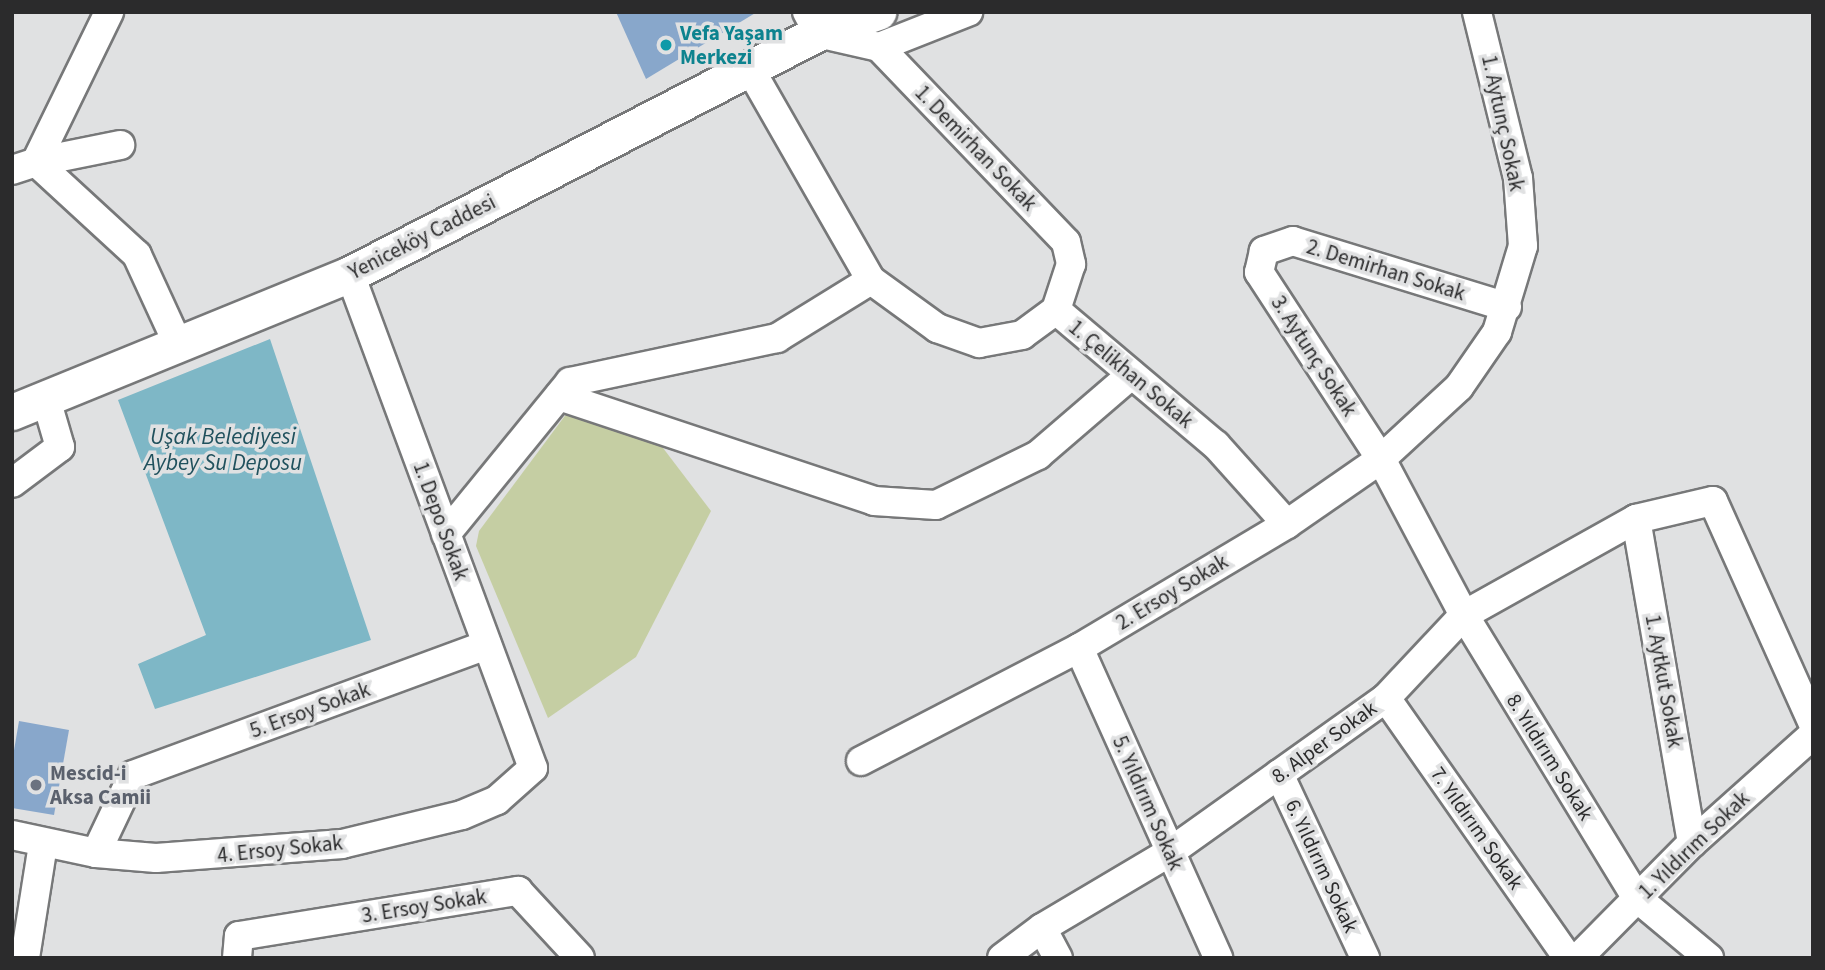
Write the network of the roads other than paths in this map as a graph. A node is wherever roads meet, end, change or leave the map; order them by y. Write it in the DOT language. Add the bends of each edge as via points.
graph roads {
  1 [pos="109,12"];
  2 [pos="878,12"];
  3 [pos="968,12"];
  4 [pos="1477,12"];
  5 [pos="820,19"];
  6 [pos="879,47"];
  7 [pos="750,69"];
  8 [pos="120,145"];
  9 [pos="24,166"];
  10 [pos="1264,251"];
  11 [pos="350,274"];
  12 [pos="872,280"];
  13 [pos="1507,307"];
  14 [pos="1056,310"];
  15 [pos="178,344"];
  16 [pos="1131,375"];
  17 [pos="1459,387"];
  18 [pos="559,397"];
  19 [pos="46,399"];
  20 [pos="12,412"];
  21 [pos="1381,459"];
  22 [pos="12,483"];
  23 [pos="1636,519"];
  24 [pos="1287,524"];
  25 [pos="446,534"];
  26 [pos="1464,615"];
  27 [pos="487,645"];
  28 [pos="1079,648"];
  29 [pos="1386,698"];
  30 [pos="1813,723"];
  31 [pos="1813,735"];
  32 [pos="861,761"];
  33 [pos="533,768"];
  34 [pos="1279,774"];
  35 [pos="12,835"];
  36 [pos="1692,843"];
  37 [pos="43,844"];
  38 [pos="1170,852"];
  39 [pos="96,853"];
  40 [pos="1637,898"];
  41 [pos="1042,928"];
  42 [pos="238,947"];
  43 [pos="25,958"];
  44 [pos="580,958"];
  45 [pos="1002,958"];
  46 [pos="1058,958"];
  47 [pos="1218,958"];
  48 [pos="1365,958"];
  49 [pos="1568,958"];
  50 [pos="1577,958"];
  51 [pos="1709,958"];
  1 -- 9 [label="street"];
  2 -- 5 [label="street, Yeniceköy Caddesi"];
  3 -- 6 [label="street"];
  4 -- 13 [label="street, 1. Aytunç Sokak" via="1518,178 1523,246"];
  5 -- 6 [label="street"];
  5 -- 7 [label="street, Yeniceköy Caddesi"];
  6 -- 14 [label="street, 1. Demirhan Sokak" via="1066,242 1072,264"];
  7 -- 11 [label="street, Yeniceköy Caddesi"];
  7 -- 12 [label="street, 1. Çelikhan Sokak"];
  8 -- 9 [label="street"];
  9 -- 15 [label="street" via="137,255"];
  10 -- 13 [label="street, 2. Demirhan Sokak" via="1293,241"];
  10 -- 21 [label="street, 3. Aytunç Sokak" via="1259,272"];
  11 -- 15 [label="street, Yeniceköy Caddesi"];
  11 -- 25 [label="street, 1. Depo Sokak"];
  12 -- 14 [label="street, 1. Çelikhan Sokak" via="937,328 979,343 1022,335"];
  12 -- 18 [label="street" via="777,338 570,382"];
  13 -- 17 [label="street, 1. Aytunç Sokak" via="1497,332"];
  14 -- 16 [label="street, 1. Çelikhan Sokak"];
  15 -- 19 [label="street, Yeniceköy Caddesi"];
  16 -- 18 [label="street" via="1038,455 936,505 874,501"];
  16 -- 24 [label="street, 1. Çelikhan Sokak" via="1216,445"];
  17 -- 21 [label="street, 2. Ersoy Sokak"];
  18 -- 25 [label="street"];
  19 -- 20 [label="street, Yeniceköy Caddesi"];
  19 -- 22 [label="street" via="60,447"];
  21 -- 24 [label="street, 2. Ersoy Sokak"];
  21 -- 26 [label="street, 3. Aytunç Sokak"];
  23 -- 26 [label="street, 8. Alper Sokak"];
  23 -- 30 [label="street, 8. Alper Sokak" via="1713,501"];
  23 -- 36 [label="street, 1. Aytkut Sokak"];
  24 -- 28 [label="street, 2. Ersoy Sokak"];
  25 -- 27 [label="street, 1. Depo Sokak"];
  26 -- 29 [label="street, 8. Alper Sokak"];
  26 -- 40 [label="street, 8. Yıldırım Sokak"];
  27 -- 33 [label="street, 1. Depo Sokak"];
  27 -- 39 [label="street, 5. Ersoy Sokak" via="133,775"];
  28 -- 32 [label="street, 2. Ersoy Sokak"];
  28 -- 38 [label="street, 5. Yıldırım Sokak"];
  29 -- 34 [label="street, 8. Alper Sokak"];
  29 -- 49 [label="street, 7. Yıldırım Sokak"];
  31 -- 36 [label="street, 1. Yıldırım Sokak"];
  33 -- 39 [label="street, 4. Ersoy Sokak" via="497,800 462,815 342,844 214,856"];
  34 -- 38 [label="street, 8. Alper Sokak"];
  34 -- 48 [label="street, 6. Yıldırım Sokak"];
  35 -- 37 [label="street, 4. Ersoy Sokak"];
  36 -- 40 [label="street, 1. Yıldırım Sokak"];
  37 -- 39 [label="street, 4. Ersoy Sokak"];
  37 -- 43 [label="street"];
  38 -- 41 [label="street, 8. Alper Sokak"];
  38 -- 47 [label="street, 5. Yıldırım Sokak"];
  40 -- 50 [label="street, 1. Yıldırım Sokak"];
  40 -- 51 [label="street, 8. Yıldırım Sokak"];
  41 -- 45 [label="street, 8. Alper Sokak"];
  41 -- 46 [label="street"];
  42 -- 44 [label="street, 3. Ersoy Sokak" via="518,891"];
}
